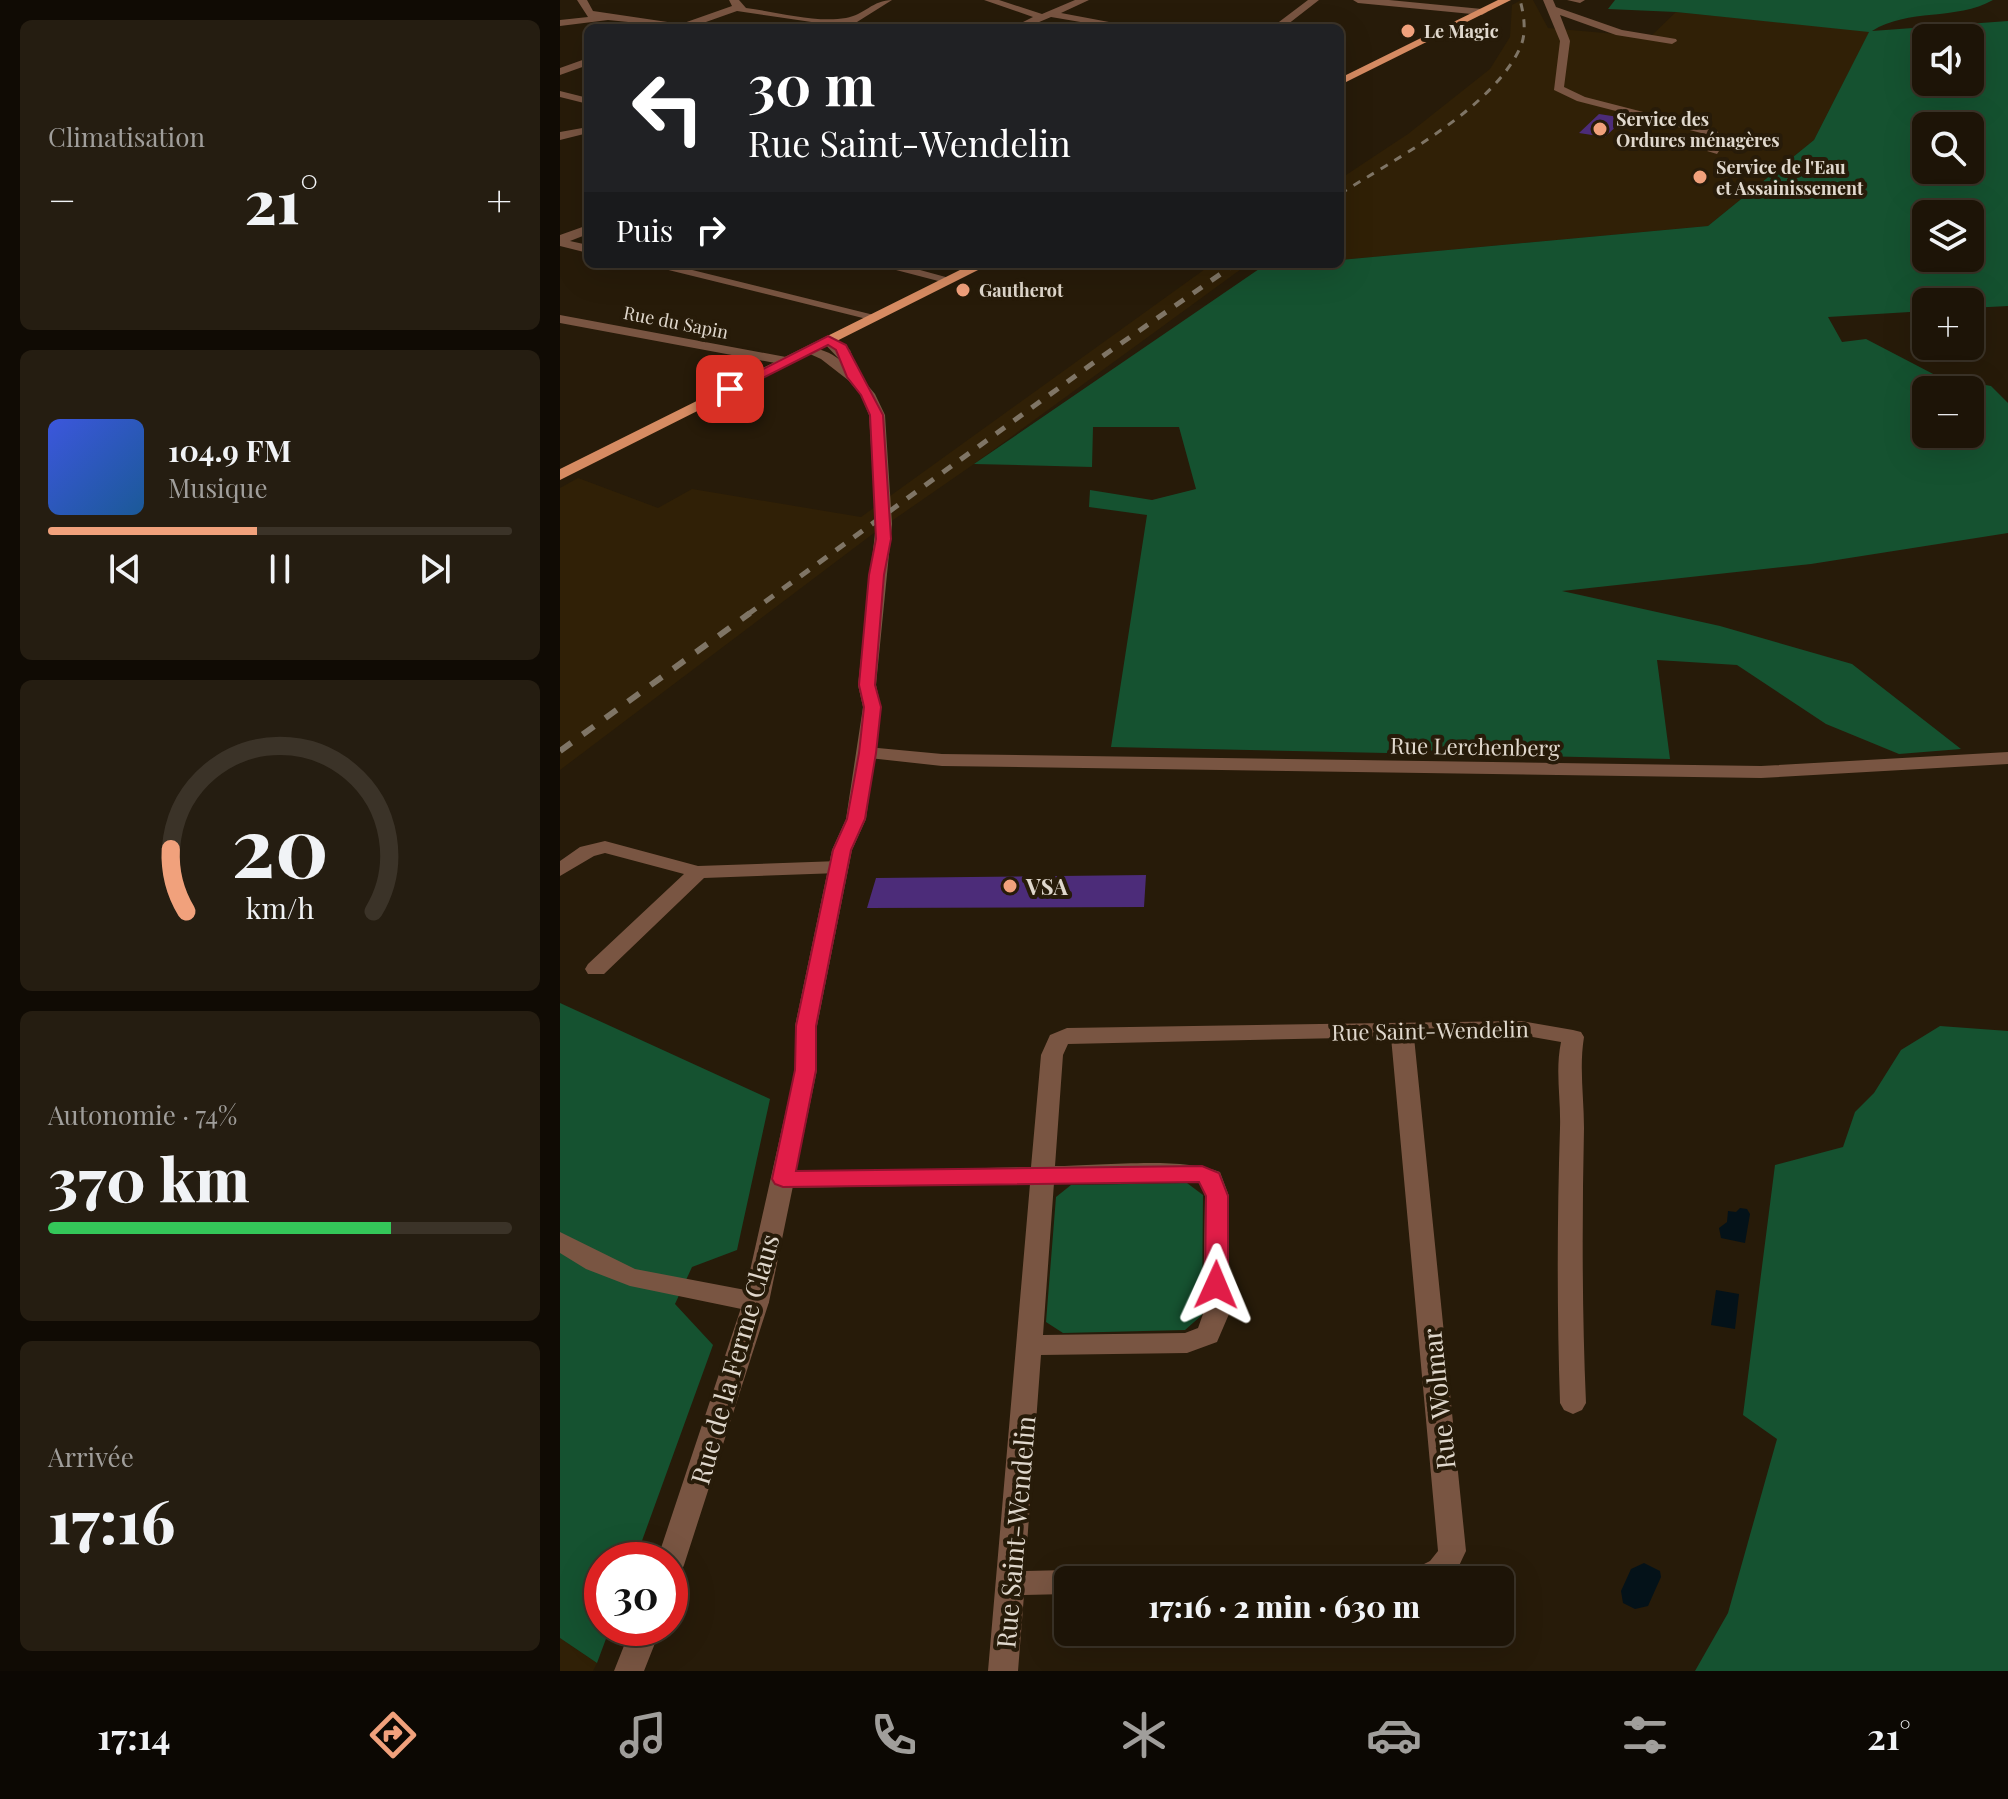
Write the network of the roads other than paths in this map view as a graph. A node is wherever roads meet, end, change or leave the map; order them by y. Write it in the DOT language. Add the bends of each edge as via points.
graph roads {
  1 [pos="582,0"];
  2 [pos="887,0"];
  3 [pos="989,0"];
  4 [pos="1084,0"];
  5 [pos="1314,0"];
  6 [pos="1358,0"];
  7 [pos="1506,0"];
  8 [pos="1572,0"];
  9 [pos="1580,0"];
  10 [pos="736,4"];
  11 [pos="1550,5"];
  12 [pos="1482,12"];
  13 [pos="615,17"];
  14 [pos="1049,17"];
  15 [pos="560,23"];
  16 [pos="650,24"];
  17 [pos="694,24"];
  18 [pos="1028,24"];
  19 [pos="1104,24"];
  20 [pos="1281,24"];
  21 [pos="1672,41"];
  22 [pos="584,63"];
  23 [pos="560,72"];
  24 [pos="1344,80"];
  25 [pos="560,94"];
  26 [pos="584,100"];
  27 [pos="584,131"];
  28 [pos="560,136"];
  29 [pos="1713,151"];
  30 [pos="584,231"];
  31 [pos="560,241"];
  32 [pos="584,248"];
  33 [pos="668,268"];
  34 [pos="898,268"];
  35 [pos="973,268"];
  36 [pos="946,279"];
  37 [pos="875,317"];
  38 [pos="560,319"];
  39 [pos="828,340"];
  40 [pos="808,350"];
  41 [pos="786,361"];
  42 [pos="853,377"];
  43 [pos="560,475"];
  44 [pos="2008,758"];
  45 [pos="866,760"];
  46 [pos="839,867"];
  47 [pos="560,870"];
  48 [pos="698,872"];
  49 [pos="596,969"];
  50 [pos="1402,1031"];
  51 [pos="1041,1175"];
  52 [pos="783,1179"];
  53 [pos="560,1241"];
  54 [pos="756,1302"];
  55 [pos="1031,1345"];
  56 [pos="1573,1403"];
  57 [pos="678,1542"];
  58 [pos="1445,1566"];
  59 [pos="1054,1582"];
  60 [pos="1013,1583"];
  61 [pos="639,1646"];
  62 [pos="629,1671"];
  63 [pos="1003,1671"];
  1 -- 13 [label="street" via="589,14"];
  2 -- 10 [label="street" via="853,20 832,22 744,11"];
  3 -- 14 [label="street"];
  4 -- 14 [label="street"];
  5 -- 20 [label="street"];
  6 -- 12 [label="street"];
  7 -- 12 [label="main road"];
  8 -- 9 [label="street"];
  10 -- 17 [label="street"];
  11 -- 21 [label="street" via="1620,33"];
  11 -- 29 [label="street" via="1565,41 1558,88 1581,99 1713,133 1719,142"];
  12 -- 24 [label="main road"];
  13 -- 15 [label="street"];
  13 -- 16 [label="street"];
  14 -- 18 [label="street"];
  14 -- 19 [label="street"];
  22 -- 23 [label="street"];
  25 -- 26 [label="street"];
  27 -- 28 [label="street"];
  30 -- 31 [label="street"];
  31 -- 32 [label="street"];
  33 -- 37 [label="street"];
  34 -- 36 [label="street"];
  35 -- 36 [label="main road"];
  36 -- 37 [label="main road"];
  37 -- 39 [label="main road"];
  38 -- 41 [label="street, Rue du Sapin"];
  39 -- 40 [label="main road"];
  39 -- 42 [label="street, Rue de la Ferme Claus" via="841,348"];
  40 -- 41 [label="main road"];
  40 -- 42 [label="street" via="826,356"];
  41 -- 43 [label="main road"];
  42 -- 45 [label="street, Rue de la Ferme Claus" via="877,415 884,524 867,685 872,707"];
  44 -- 45 [label="street, Rue Lerchenberg" via="1761,772"];
  45 -- 46 [label="street, Rue de la Ferme Claus" via="855,823"];
  46 -- 48 [label="street"];
  46 -- 52 [label="street, Rue de la Ferme Claus" via="806,1026 806,1070"];
  47 -- 48 [label="street" via="587,851 605,847"];
  48 -- 49 [label="street"];
  50 -- 51 [label="street, Rue Saint-Wendelin" via="1067,1035 1053,1046"];
  50 -- 56 [label="street, Rue Saint-Wendelin" via="1521,1028 1573,1037 1568,1277"];
  50 -- 58 [label="street, Rue Wolmar" via="1452,1551"];
  51 -- 52 [label="street"];
  51 -- 55 [label="street, Rue Saint-Wendelin"];
  51 -- 55 [label="street" via="1191,1173 1211,1178 1217,1196 1216,1314 1208,1335 1187,1343"];
  52 -- 54 [label="street, Rue de la Ferme Claus"];
  53 -- 54 [label="street" via="630,1277"];
  54 -- 57 [label="street, Rue de la Ferme Claus"];
  55 -- 60 [label="street, Rue Saint-Wendelin"];
  59 -- 60 [label="street"];
  60 -- 63 [label="street, Rue Saint-Wendelin"];
  61 -- 62 [label="street"];
}
